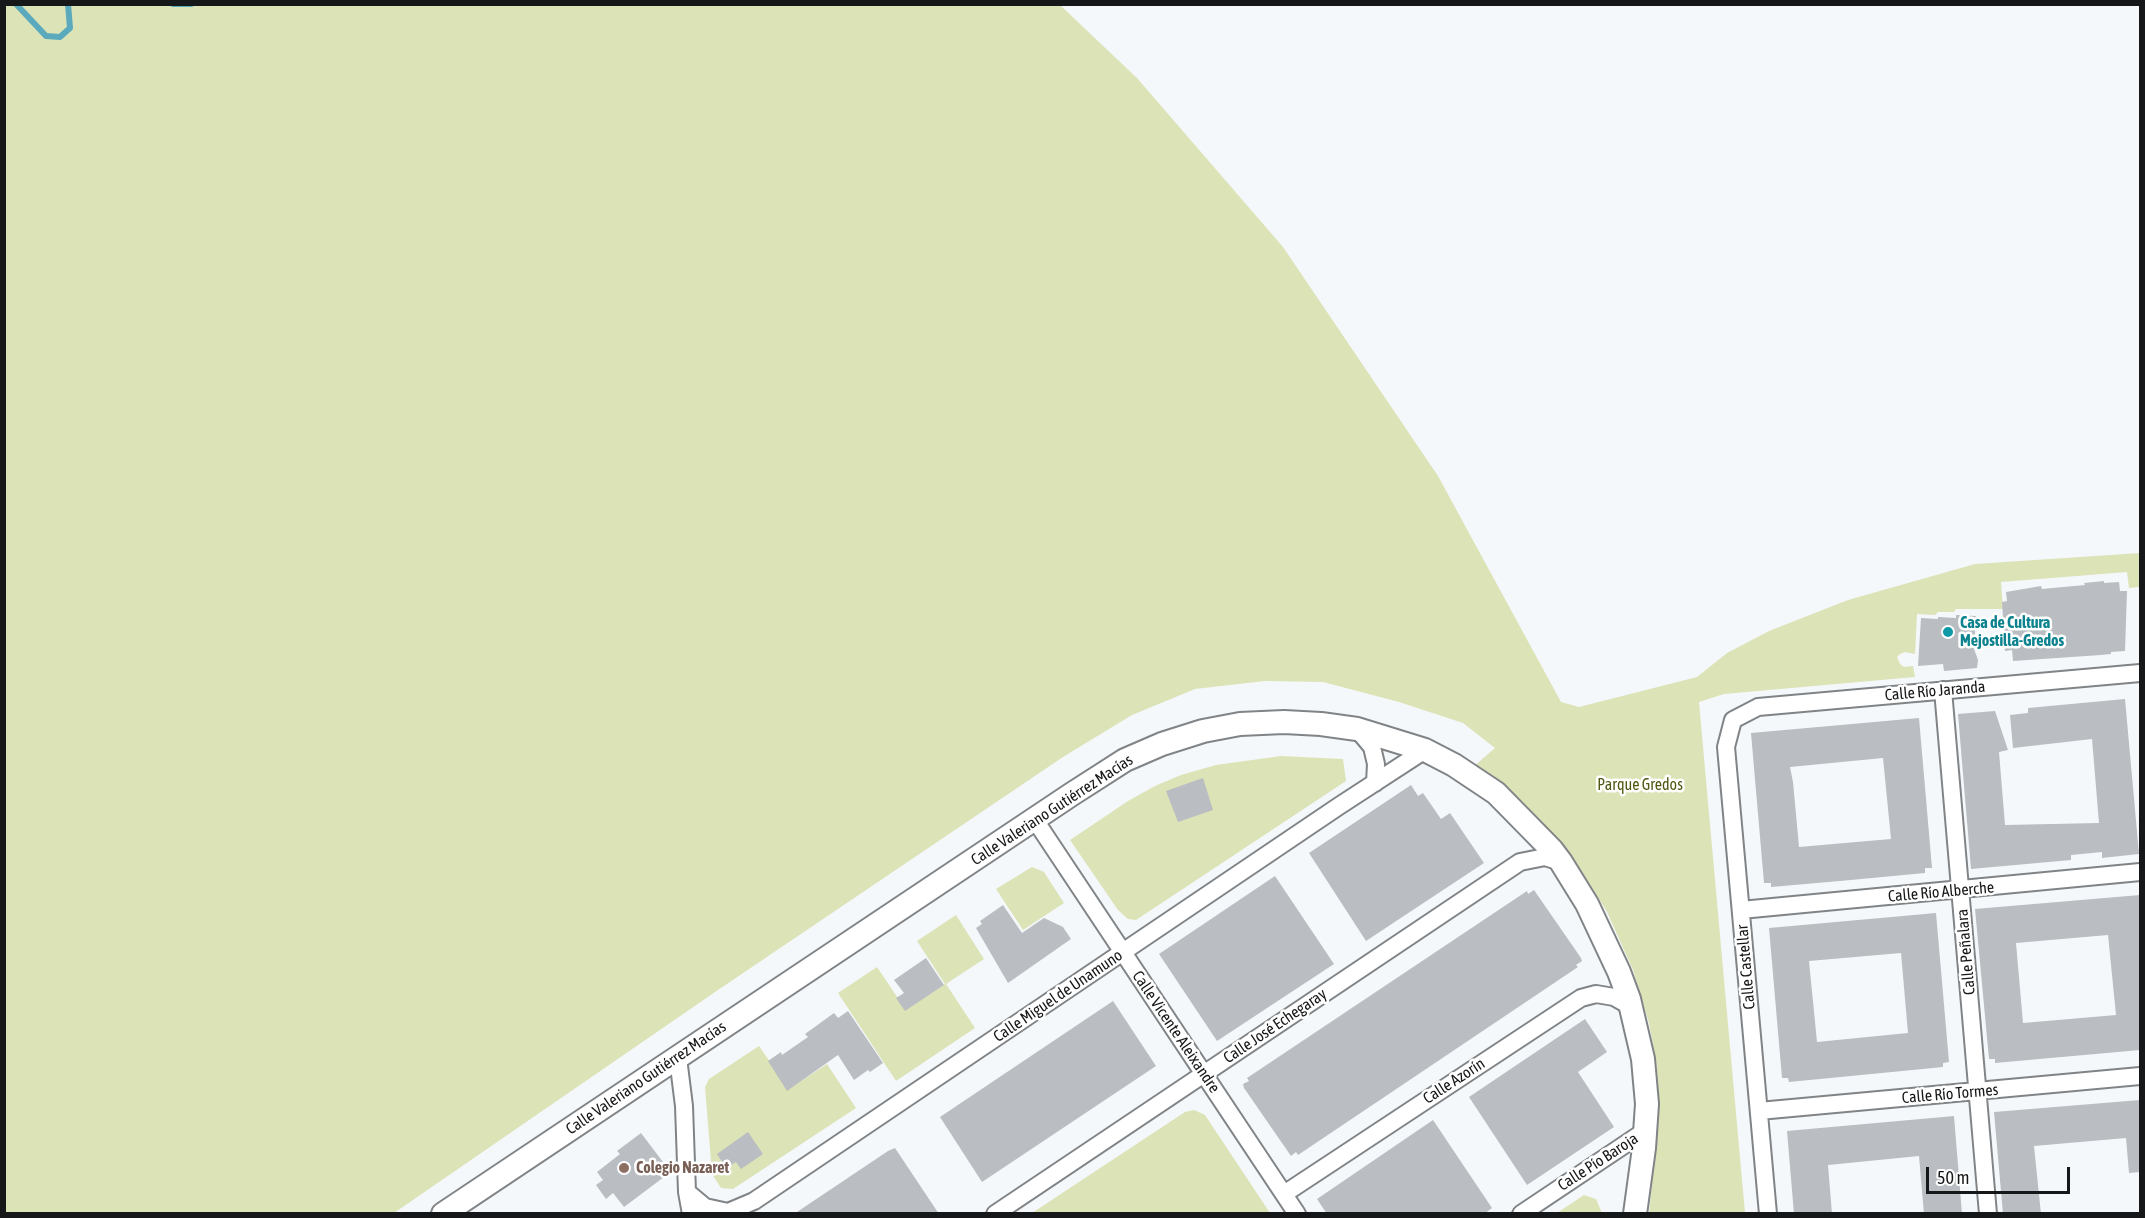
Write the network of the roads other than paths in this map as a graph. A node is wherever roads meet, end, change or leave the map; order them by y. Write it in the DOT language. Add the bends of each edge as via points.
graph roads {
  1 [pos="2140,673"];
  2 [pos="1943,690"];
  3 [pos="1733,720"];
  4 [pos="1358,729"];
  5 [pos="1425,750"];
  6 [pos="1375,783"];
  7 [pos="1035,820"];
  8 [pos="1561,862"];
  9 [pos="2140,872"];
  10 [pos="1960,890"];
  11 [pos="1740,910"];
  12 [pos="1123,952"];
  13 [pos="1630,1006"];
  14 [pos="678,1058"];
  15 [pos="1204,1074"];
  16 [pos="2140,1076"];
  17 [pos="1977,1091"];
  18 [pos="1759,1111"];
  19 [pos="1645,1131"];
  20 [pos="687,1192"];
  21 [pos="1284,1194"];
  22 [pos="442,1214"];
  23 [pos="691,1214"];
  24 [pos="995,1214"];
  25 [pos="1297,1214"];
  26 [pos="1521,1214"];
  27 [pos="1635,1214"];
  28 [pos="1768,1214"];
  29 [pos="1988,1214"];
  1 -- 2 [label="street, Calle Río Jaranda"];
  2 -- 3 [label="street, Calle Río Jaranda" via="1758,707"];
  2 -- 10 [label="street, Calle Peñalara"];
  3 -- 11 [label="street, Calle Castellar" via="1726,747"];
  4 -- 5 [label="main road, Calle Valeriano Gutiérrez Macías"];
  4 -- 6 [label="street" via="1372,747"];
  4 -- 7 [label="main road, Calle Valeriano Gutiérrez Macías" via="1284,722 1203,731 1125,760"];
  5 -- 6 [label="street, Calle Miguel de Unamuno"];
  5 -- 8 [label="main road, Calle Valeriano Gutiérrez Macías" via="1496,793"];
  6 -- 12 [label="street, Calle Miguel de Unamuno"];
  7 -- 12 [label="street, Calle Vicente Aleixandre"];
  7 -- 14 [label="main road, Calle Valeriano Gutiérrez Macías"];
  8 -- 13 [label="main road, Calle Valeriano Gutiérrez Macías" via="1604,936"];
  8 -- 15 [label="street, Calle José Echegaray" via="1545,857 1520,862"];
  9 -- 10 [label="street, Calle Río Alberche"];
  10 -- 11 [label="street, Calle Río Alberche"];
  10 -- 17 [label="street, Calle Peñalara"];
  11 -- 18 [label="street, Calle Castellar"];
  12 -- 15 [label="street, Calle Vicente Aleixandre"];
  12 -- 20 [label="street, Calle Miguel de Unamuno" via="754,1201 728,1212 705,1207"];
  13 -- 19 [label="main road, Calle Valeriano Gutiérrez Macías" via="1643,1059"];
  13 -- 21 [label="street, Calle Azorín" via="1614,997 1596,994 1581,998"];
  14 -- 20 [label="street"];
  14 -- 22 [label="main road, Calle Valeriano Gutiérrez Macías"];
  15 -- 21 [label="street, Calle Vicente Aleixandre"];
  15 -- 24 [label="street, Calle José Echegaray"];
  16 -- 17 [label="street, Calle Río Tormes"];
  17 -- 18 [label="street, Calle Río Tormes"];
  17 -- 29 [label="street, Calle Peñalara"];
  18 -- 28 [label="street, Calle Castellar"];
  19 -- 26 [label="street, Calle Pío Baroja"];
  19 -- 27 [label="main road, Calle Valeriano Gutiérrez Macías"];
  20 -- 23 [label="street"];
  21 -- 25 [label="street, Calle Vicente Aleixandre"];
}
